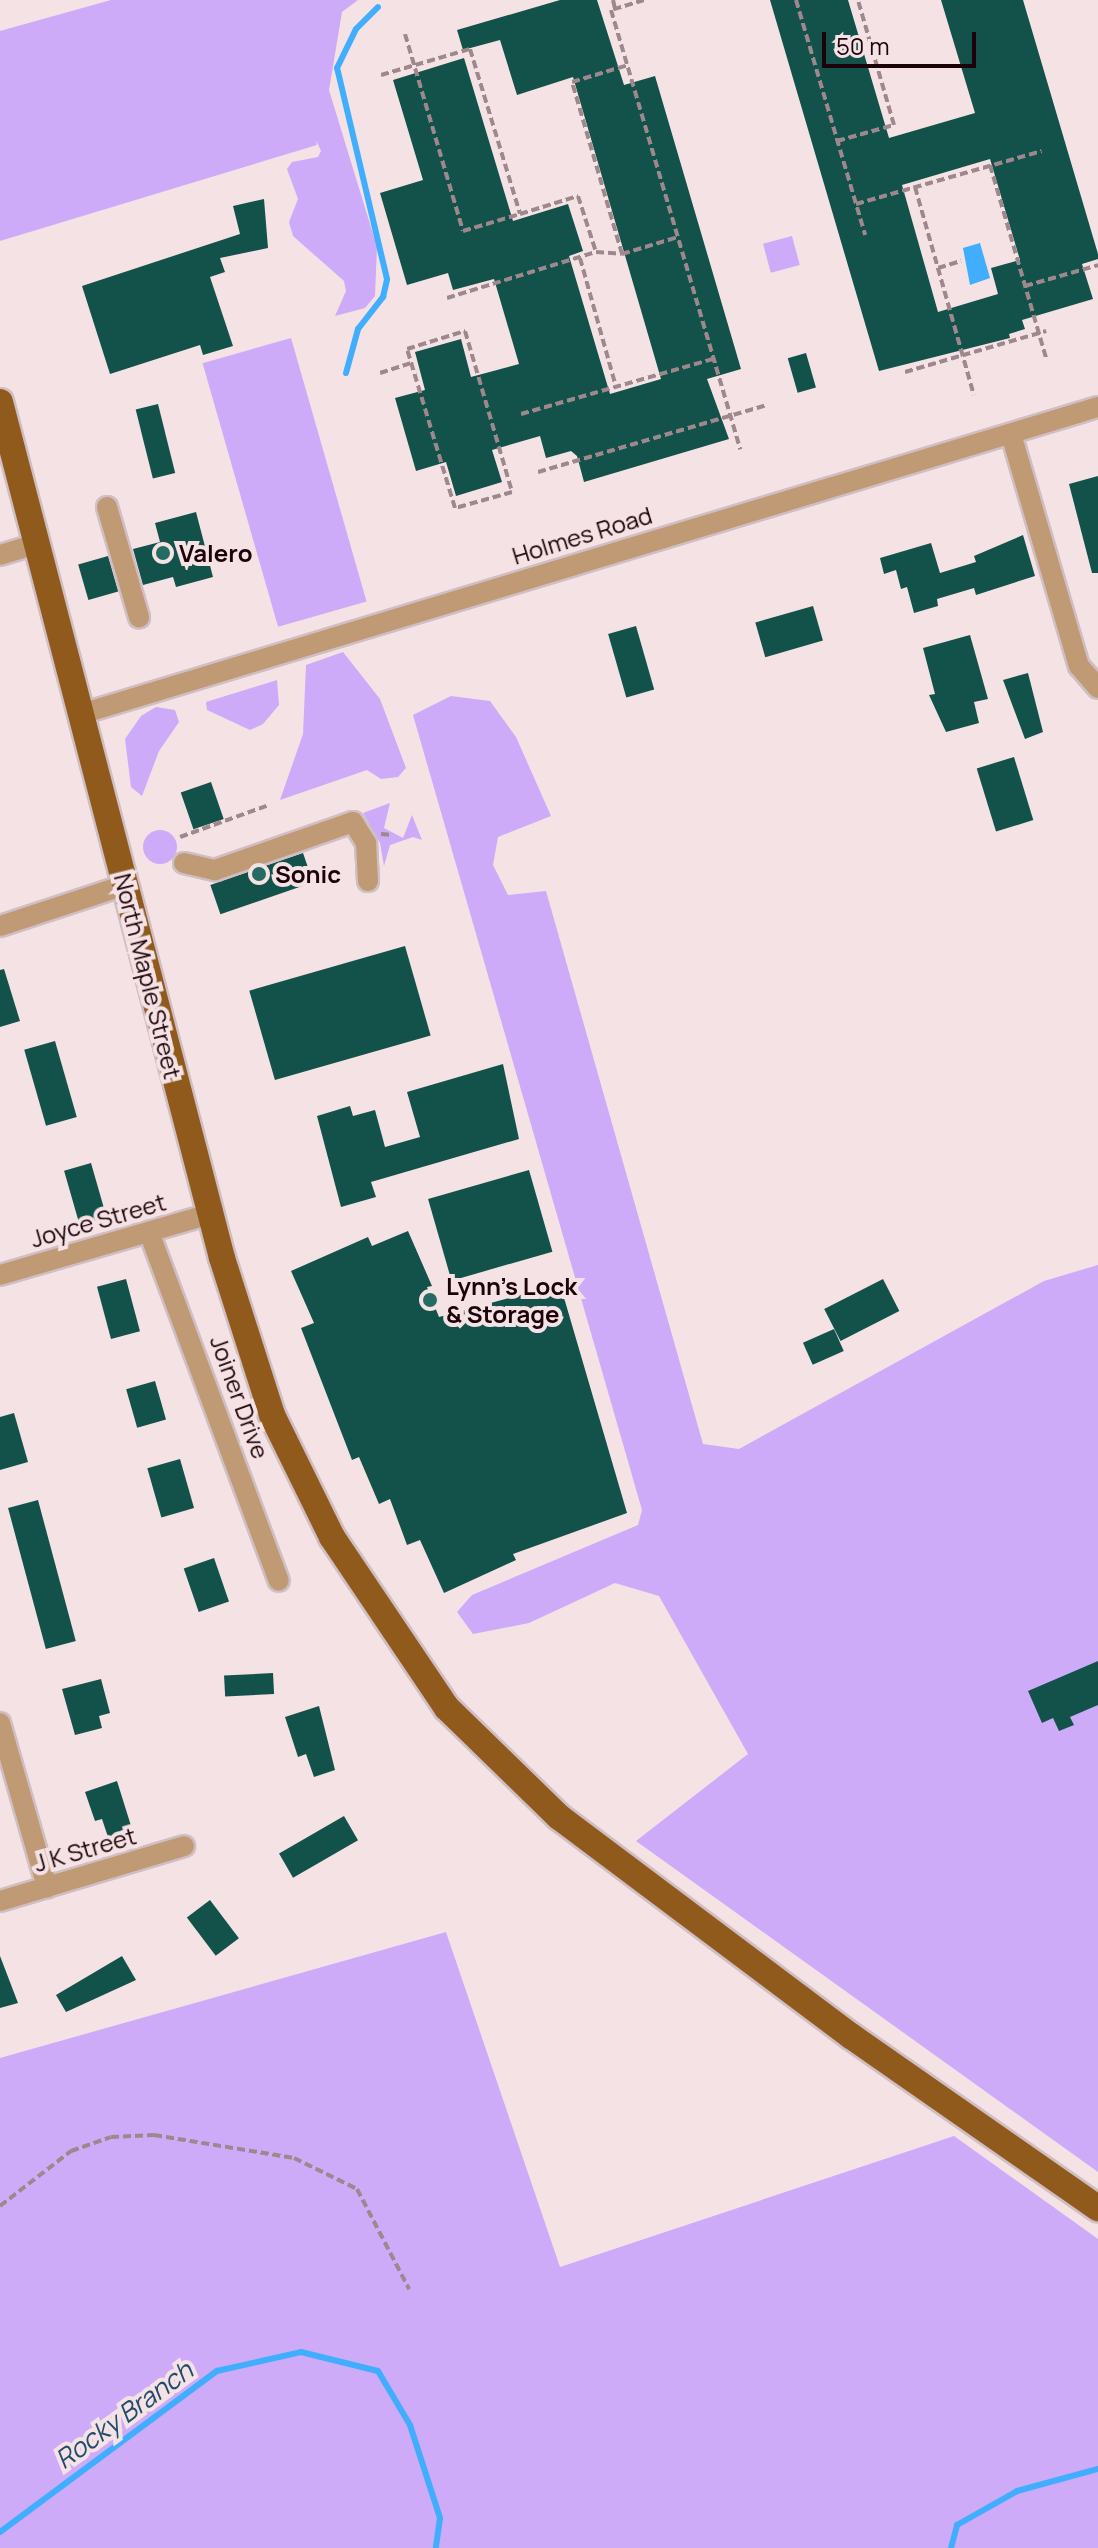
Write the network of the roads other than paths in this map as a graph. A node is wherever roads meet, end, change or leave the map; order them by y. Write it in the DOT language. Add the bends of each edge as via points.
graph roads {
  1 [pos="0,402"];
  2 [pos="1098,407"];
  3 [pos="1011,434"];
  4 [pos="107,507"];
  5 [pos="36,544"];
  6 [pos="0,555"];
  7 [pos="139,617"];
  8 [pos="1098,688"];
  9 [pos="81,714"];
  10 [pos="184,863"];
  11 [pos="368,881"];
  12 [pos="125,885"];
  13 [pos="0,926"];
  14 [pos="210,1214"];
  15 [pos="149,1232"];
  16 [pos="0,1275"];
  17 [pos="279,1581"];
  18 [pos="0,1723"];
  19 [pos="184,1846"];
  20 [pos="47,1887"];
  21 [pos="0,1901"];
  22 [pos="1098,2208"];
  1 -- 5 [label="main road, North Maple Street"];
  2 -- 3 [label="street, Holmes Road"];
  3 -- 8 [label="street" via="1079,666"];
  3 -- 9 [label="street, Holmes Road"];
  4 -- 7 [label="street"];
  5 -- 6 [label="street"];
  5 -- 9 [label="main road, North Maple Street"];
  9 -- 12 [label="main road, North Maple Street"];
  10 -- 11 [label="street" via="215,870 353,822 368,853"];
  12 -- 13 [label="street"];
  12 -- 14 [label="main road, North Maple Street"];
  14 -- 15 [label="street, Joyce Street"];
  14 -- 22 [label="main road, North Maple Street" via="272,1415 332,1537 447,1708 559,1817 851,2036"];
  15 -- 16 [label="street, Joyce Street"];
  15 -- 17 [label="street, Joiner Drive"];
  18 -- 20 [label="street"];
  19 -- 20 [label="street, J K Street"];
  20 -- 21 [label="street, J K Street"];
}
